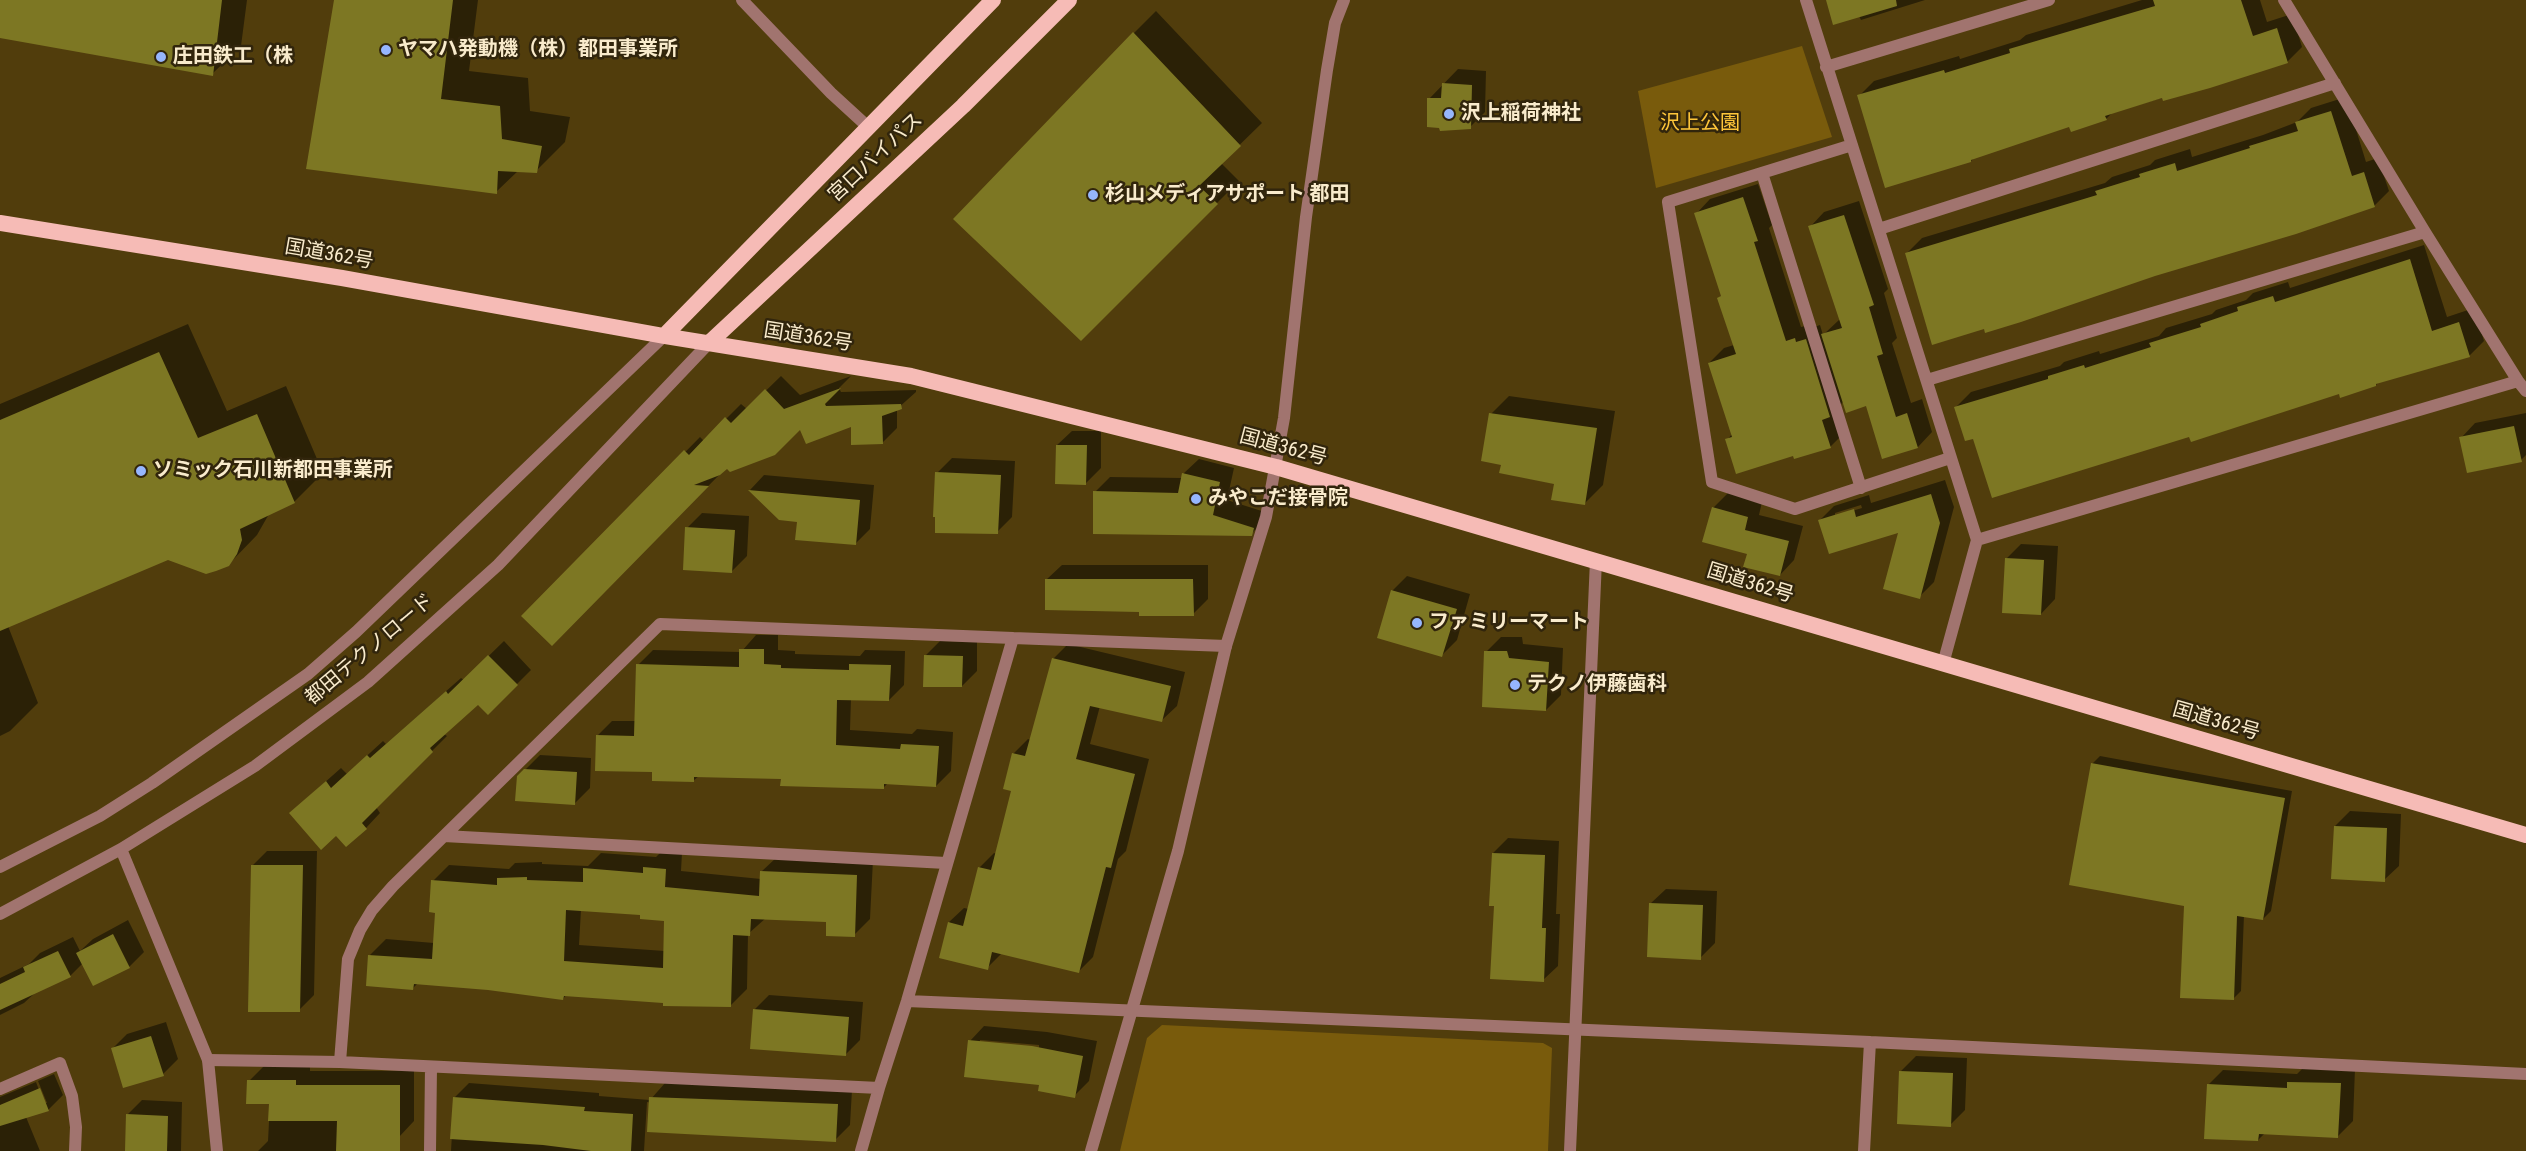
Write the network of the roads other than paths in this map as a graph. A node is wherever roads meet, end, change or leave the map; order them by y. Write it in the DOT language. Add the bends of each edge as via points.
graph roads {
  1 [pos="742,0"];
  2 [pos="993,0"];
  3 [pos="1070,0"];
  4 [pos="1344,0"];
  5 [pos="1806,0"];
  6 [pos="2049,0"];
  7 [pos="2284,0"];
  8 [pos="1826,67"];
  9 [pos="2335,84"];
  10 [pos="867,126"];
  11 [pos="1852,145"];
  12 [pos="1762,173"];
  13 [pos="0,223"];
  14 [pos="1879,229"];
  15 [pos="2425,232"];
  16 [pos="663,336"];
  17 [pos="709,343"];
  18 [pos="1927,380"];
  19 [pos="2522,386"];
  20 [pos="1950,458"];
  21 [pos="1276,467"];
  22 [pos="1861,488"];
  23 [pos="1977,540"];
  24 [pos="1596,560"];
  25 [pos="1013,639"];
  26 [pos="1226,646"];
  27 [pos="1942,664"];
  28 [pos="2526,835"];
  29 [pos="444,836"];
  30 [pos="121,849"];
  31 [pos="946,864"];
  32 [pos="0,867"];
  33 [pos="0,914"];
  34 [pos="907,1001"];
  35 [pos="1134,1010"];
  36 [pos="1574,1030"];
  37 [pos="1869,1042"];
  38 [pos="208,1060"];
  39 [pos="340,1062"];
  40 [pos="431,1067"];
  41 [pos="2526,1074"];
  42 [pos="879,1088"];
  43 [pos="0,1089"];
  44 [pos="75,1151"];
  45 [pos="217,1151"];
  46 [pos="430,1151"];
  47 [pos="861,1151"];
  48 [pos="1091,1151"];
  49 [pos="1570,1151"];
  50 [pos="1864,1151"];
  1 -- 10 [label="street"];
  2 -- 10 [label="highway, 宮口バイパス"];
  3 -- 17 [label="highway, 宮口バイパス" via="963,106"];
  4 -- 21 [label="street" via="1335,23 1305,217"];
  5 -- 8 [label="street"];
  6 -- 8 [label="street"];
  7 -- 9 [label="street"];
  8 -- 11 [label="street"];
  9 -- 14 [label="street"];
  9 -- 15 [label="street"];
  10 -- 16 [label="highway, 宮口バイパス"];
  11 -- 12 [label="street"];
  11 -- 14 [label="street"];
  12 -- 22 [label="street"];
  12 -- 22 [label="street" via="1668,202 1712,482 1795,509"];
  13 -- 16 [label="highway, 国道362号" via="342,278"];
  14 -- 18 [label="street"];
  15 -- 18 [label="street"];
  15 -- 19 [label="street"];
  16 -- 17 [label="highway, 国道362号"];
  16 -- 32 [label="street, 都田テクノロード" via="365,624 308,674 126,800"];
  17 -- 21 [label="highway, 国道362号" via="911,376"];
  17 -- 30 [label="street, 都田テクノロード" via="498,565 368,682 255,766"];
  18 -- 20 [label="street"];
  19 -- 23 [label="street"];
  20 -- 22 [label="street"];
  20 -- 23 [label="street"];
  21 -- 24 [label="highway, 国道362号"];
  21 -- 26 [label="street" via="1266,517"];
  23 -- 27 [label="street"];
  24 -- 27 [label="highway, 国道362号"];
  24 -- 36 [label="street"];
  25 -- 26 [label="street"];
  25 -- 29 [label="street" via="660,624"];
  25 -- 31 [label="street"];
  26 -- 35 [label="street" via="1178,851"];
  27 -- 28 [label="highway, 国道362号"];
  29 -- 31 [label="street"];
  29 -- 39 [label="street" via="393,886 360,930 348,959"];
  30 -- 33 [label="street, 都田テクノロード"];
  30 -- 38 [label="street"];
  31 -- 34 [label="street"];
  34 -- 35 [label="street"];
  34 -- 42 [label="street"];
  35 -- 36 [label="street"];
  35 -- 48 [label="street"];
  36 -- 37 [label="street"];
  36 -- 49 [label="street"];
  37 -- 41 [label="street"];
  37 -- 50 [label="street"];
  38 -- 39 [label="street"];
  38 -- 45 [label="street"];
  39 -- 40 [label="street"];
  40 -- 42 [label="street"];
  40 -- 46 [label="street"];
  42 -- 47 [label="street"];
  43 -- 44 [label="street" via="60,1063 72,1096"];
}
